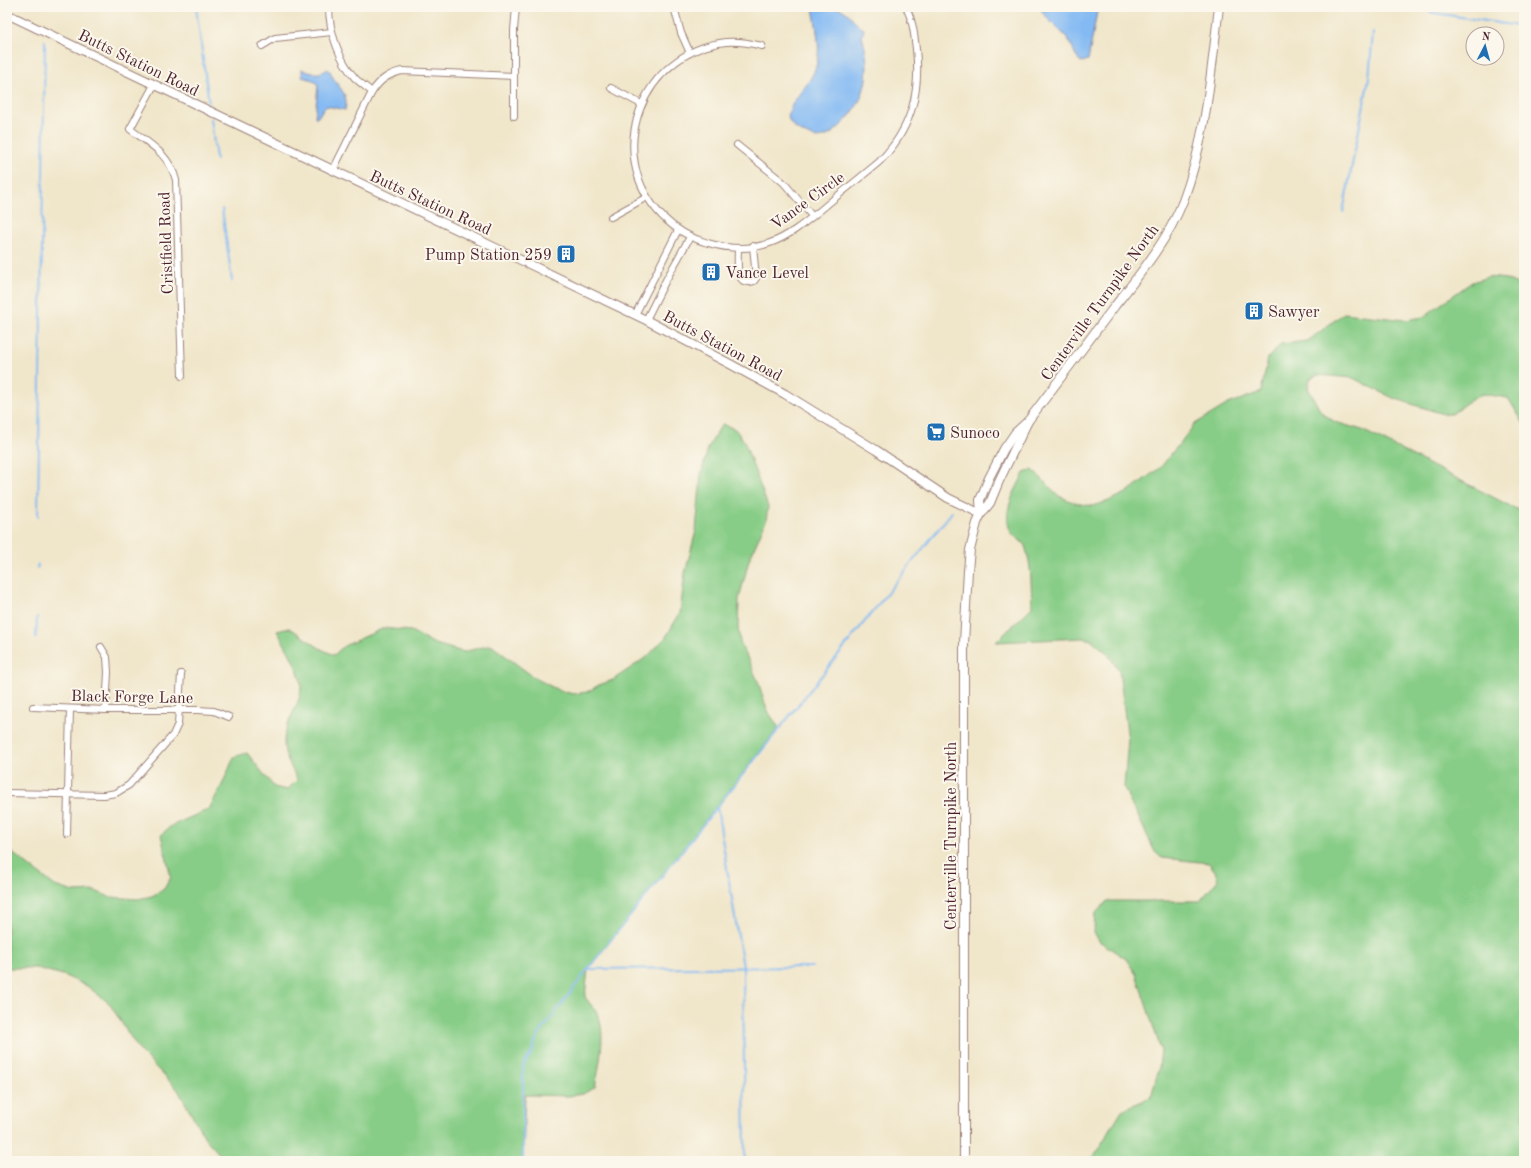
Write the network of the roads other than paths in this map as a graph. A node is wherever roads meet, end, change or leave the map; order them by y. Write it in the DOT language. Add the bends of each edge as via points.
graph roads {
  1 [pos="329,7"];
  2 [pos="516,7"];
  3 [pos="674,7"];
  4 [pos="906,7"];
  5 [pos="1219,7"];
  6 [pos="7,14"];
  7 [pos="332,32"];
  8 [pos="262,46"];
  9 [pos="762,46"];
  10 [pos="690,53"];
  11 [pos="514,76"];
  12 [pos="154,84"];
  13 [pos="611,88"];
  14 [pos="372,92"];
  15 [pos="641,104"];
  16 [pos="514,116"];
  17 [pos="737,144"];
  18 [pos="333,170"];
  19 [pos="647,197"];
  20 [pos="812,216"];
  21 [pos="611,217"];
  22 [pos="678,230"];
  23 [pos="690,237"];
  24 [pos="753,246"];
  25 [pos="738,248"];
  26 [pos="635,315"];
  27 [pos="646,320"];
  28 [pos="182,376"];
  29 [pos="981,514"];
  30 [pos="101,647"];
  31 [pos="181,674"];
  32 [pos="33,707"];
  33 [pos="70,708"];
  34 [pos="106,710"];
  35 [pos="179,710"];
  36 [pos="230,717"];
  37 [pos="7,793"];
  38 [pos="68,794"];
  39 [pos="67,834"];
  40 [pos="964,1161"];
  1 -- 7 [label="street"];
  2 -- 11 [label="street"];
  3 -- 10 [label="street"];
  4 -- 20 [label="street, Vance Circle" via="914,28 917,59 917,87 912,113 888,153"];
  5 -- 29 [label="main road, Centerville Turnpike North" via="1201,138 1194,169 1172,226 1149,261 1004,449 980,500"];
  6 -- 12 [label="main road, Butts Station Road"];
  7 -- 8 [label="street" via="276,38"];
  7 -- 14 [label="street" via="350,72"];
  9 -- 10 [label="street, Vance Circle" via="726,42 712,44"];
  10 -- 15 [label="street, Vance Circle" via="679,58 663,72"];
  11 -- 14 [label="street" via="402,71 386,76"];
  11 -- 16 [label="street"];
  12 -- 18 [label="main road, Butts Station Road"];
  12 -- 28 [label="street, Cristfield Road" via="130,129 165,157 174,170"];
  13 -- 15 [label="street"];
  14 -- 18 [label="street"];
  15 -- 19 [label="street, Vance Circle" via="634,129 633,156 639,183"];
  17 -- 20 [label="street" via="784,183"];
  18 -- 26 [label="main road, Butts Station Road"];
  19 -- 21 [label="street"];
  19 -- 22 [label="street, Vance Circle" via="656,210"];
  20 -- 24 [label="street, Vance Circle" via="789,234 770,243"];
  22 -- 23 [label="street, Vance Circle"];
  22 -- 26 [label="street"];
  23 -- 25 [label="street, Vance Circle" via="716,246"];
  23 -- 27 [label="street"];
  24 -- 25 [label="street, Vance Circle"];
  24 -- 25 [label="street" via="756,278 749,282 741,280 739,274"];
  26 -- 27 [label="main road, Butts Station Road"];
  27 -- 29 [label="main road, Butts Station Road" via="785,394 948,498"];
  29 -- 40 [label="main road, Centerville Turnpike North" via="975,531 968,570 964,643"];
  30 -- 34 [label="street" via="107,657"];
  31 -- 35 [label="street"];
  32 -- 33 [label="street, Black Forge Lane"];
  33 -- 34 [label="street, Black Forge Lane"];
  33 -- 38 [label="street"];
  34 -- 35 [label="street, Black Forge Lane"];
  35 -- 36 [label="street, Black Forge Lane" via="214,711"];
  35 -- 38 [label="street" via="178,724 173,735 129,786 116,793"];
  37 -- 38 [label="street"];
  38 -- 39 [label="street"];
}
